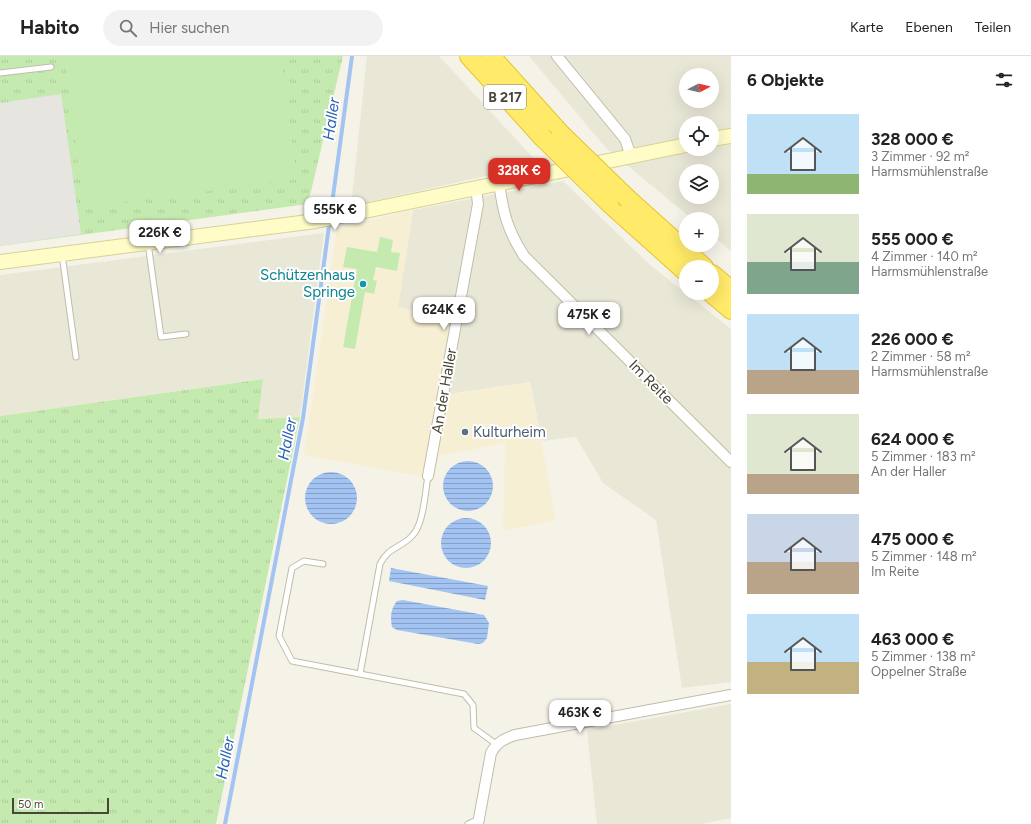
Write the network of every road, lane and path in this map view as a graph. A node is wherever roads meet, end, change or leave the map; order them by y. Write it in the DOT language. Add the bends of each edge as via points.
graph roads {
  1 [pos="469,56"];
  2 [pos="491,56"];
  3 [pos="556,56"];
  4 [pos="51,66"];
  5 [pos="0,73"];
  6 [pos="731,136"];
  7 [pos="719,139"];
  8 [pos="679,146"];
  9 [pos="631,156"];
  10 [pos="499,182"];
  11 [pos="476,187"];
  12 [pos="148,242"];
  13 [pos="62,253"];
  14 [pos="696,260"];
  15 [pos="0,262"];
  16 [pos="679,266"];
  17 [pos="719,280"];
  18 [pos="731,290"];
  19 [pos="719,300"];
  20 [pos="731,310"];
  21 [pos="186,334"];
  22 [pos="76,357"];
  23 [pos="731,462"];
  24 [pos="428,476"];
  25 [pos="323,564"];
  26 [pos="360,674"];
  27 [pos="731,695"];
  28 [pos="496,744"];
  29 [pos="478,822"];
  30 [pos="468,824"];
  1 -- 16 [label="highway, B 217, bridge" via="542,137 609,203"];
  2 -- 14 [label="highway, B 217, bridge" via="561,134"];
  3 -- 9 [label="street" via="625,139"];
  4 -- 5 [label="lane"];
  6 -- 7 [label="street"];
  8 -- 9 [label="street"];
  9 -- 10 [label="street"];
  10 -- 11 [label="street"];
  10 -- 23 [label="street, Im Reite" via="504,214 512,237 524,256"];
  11 -- 12 [label="street" via="316,221"];
  11 -- 24 [label="street, An der Haller" via="478,204"];
  12 -- 13 [label="street"];
  12 -- 21 [label="lane" via="161,337"];
  13 -- 15 [label="street"];
  13 -- 22 [label="lane"];
  17 -- 18 [label="highway"];
  19 -- 20 [label="highway"];
  24 -- 26 [label="lane" via="419,526 412,536 391,549 380,564"];
  25 -- 26 [label="lane" via="304,561 292,568 279,636 292,661"];
  26 -- 28 [label="lane" via="464,694 473,705 474,728"];
  27 -- 28 [label="street" via="515,735"];
  28 -- 29 [label="street" via="488,763"];
  29 -- 30 [label="lane"];
}
